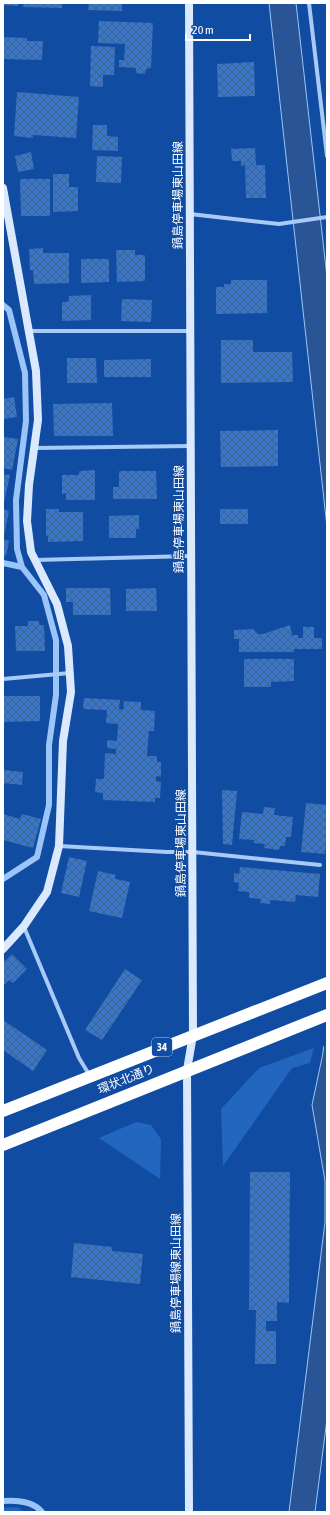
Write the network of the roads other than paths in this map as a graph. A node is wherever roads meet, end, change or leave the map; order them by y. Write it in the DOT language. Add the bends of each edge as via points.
graph roads {
  1 [pos="189,3"];
  2 [pos="310,3"];
  3 [pos="327,156"];
  4 [pos="3,188"];
  5 [pos="190,214"];
  6 [pos="327,217"];
  7 [pos="30,331"];
  8 [pos="191,331"];
  9 [pos="191,446"];
  10 [pos="34,448"];
  11 [pos="192,556"];
  12 [pos="35,560"];
  13 [pos="66,673"];
  14 [pos="3,679"];
  15 [pos="59,846"];
  16 [pos="193,852"];
  17 [pos="320,865"];
  18 [pos="24,926"];
  19 [pos="3,949"];
  20 [pos="324,984"];
  21 [pos="322,1016"];
  22 [pos="193,1035"];
  23 [pos="187,1070"];
  24 [pos="90,1076"];
  25 [pos="3,1110"];
  26 [pos="3,1144"];
  27 [pos="189,1512"];
  1 -- 5 [label="main road, 鍋島停車場東山田線"];
  2 -- 3 [label="street"];
  4 -- 7 [label="main road"];
  5 -- 6 [label="street" via="279,224"];
  5 -- 8 [label="main road, 鍋島停車場東山田線"];
  7 -- 8 [label="street"];
  7 -- 10 [label="main road" via="36,371 38,420"];
  8 -- 9 [label="main road, 鍋島停車場東山田線"];
  9 -- 10 [label="street"];
  9 -- 11 [label="main road, 鍋島停車場東山田線"];
  10 -- 12 [label="main road" via="27,521 31,552"];
  11 -- 12 [label="street"];
  11 -- 16 [label="main road, 鍋島停車場東山田線"];
  12 -- 13 [label="main road" via="57,604 68,646"];
  13 -- 14 [label="street"];
  13 -- 15 [label="main road" via="71,692 63,741"];
  15 -- 16 [label="street"];
  15 -- 18 [label="main road" via="47,892"];
  16 -- 17 [label="street"];
  16 -- 22 [label="main road, 鍋島停車場東山田線"];
  18 -- 19 [label="main road"];
  18 -- 24 [label="street" via="79,1058"];
  20 -- 22 [label="highway, 環状北通り / 34"];
  21 -- 23 [label="highway, 環状北通り"];
  22 -- 23 [label="main road, 鍋島停車場線東山田線"];
  22 -- 24 [label="highway, 環状北通り / 34"];
  23 -- 26 [label="highway, 環状北通り"];
  23 -- 27 [label="main road, 鍋島停車場線東山田線"];
  24 -- 25 [label="highway, 環状北通り / 34"];
}
